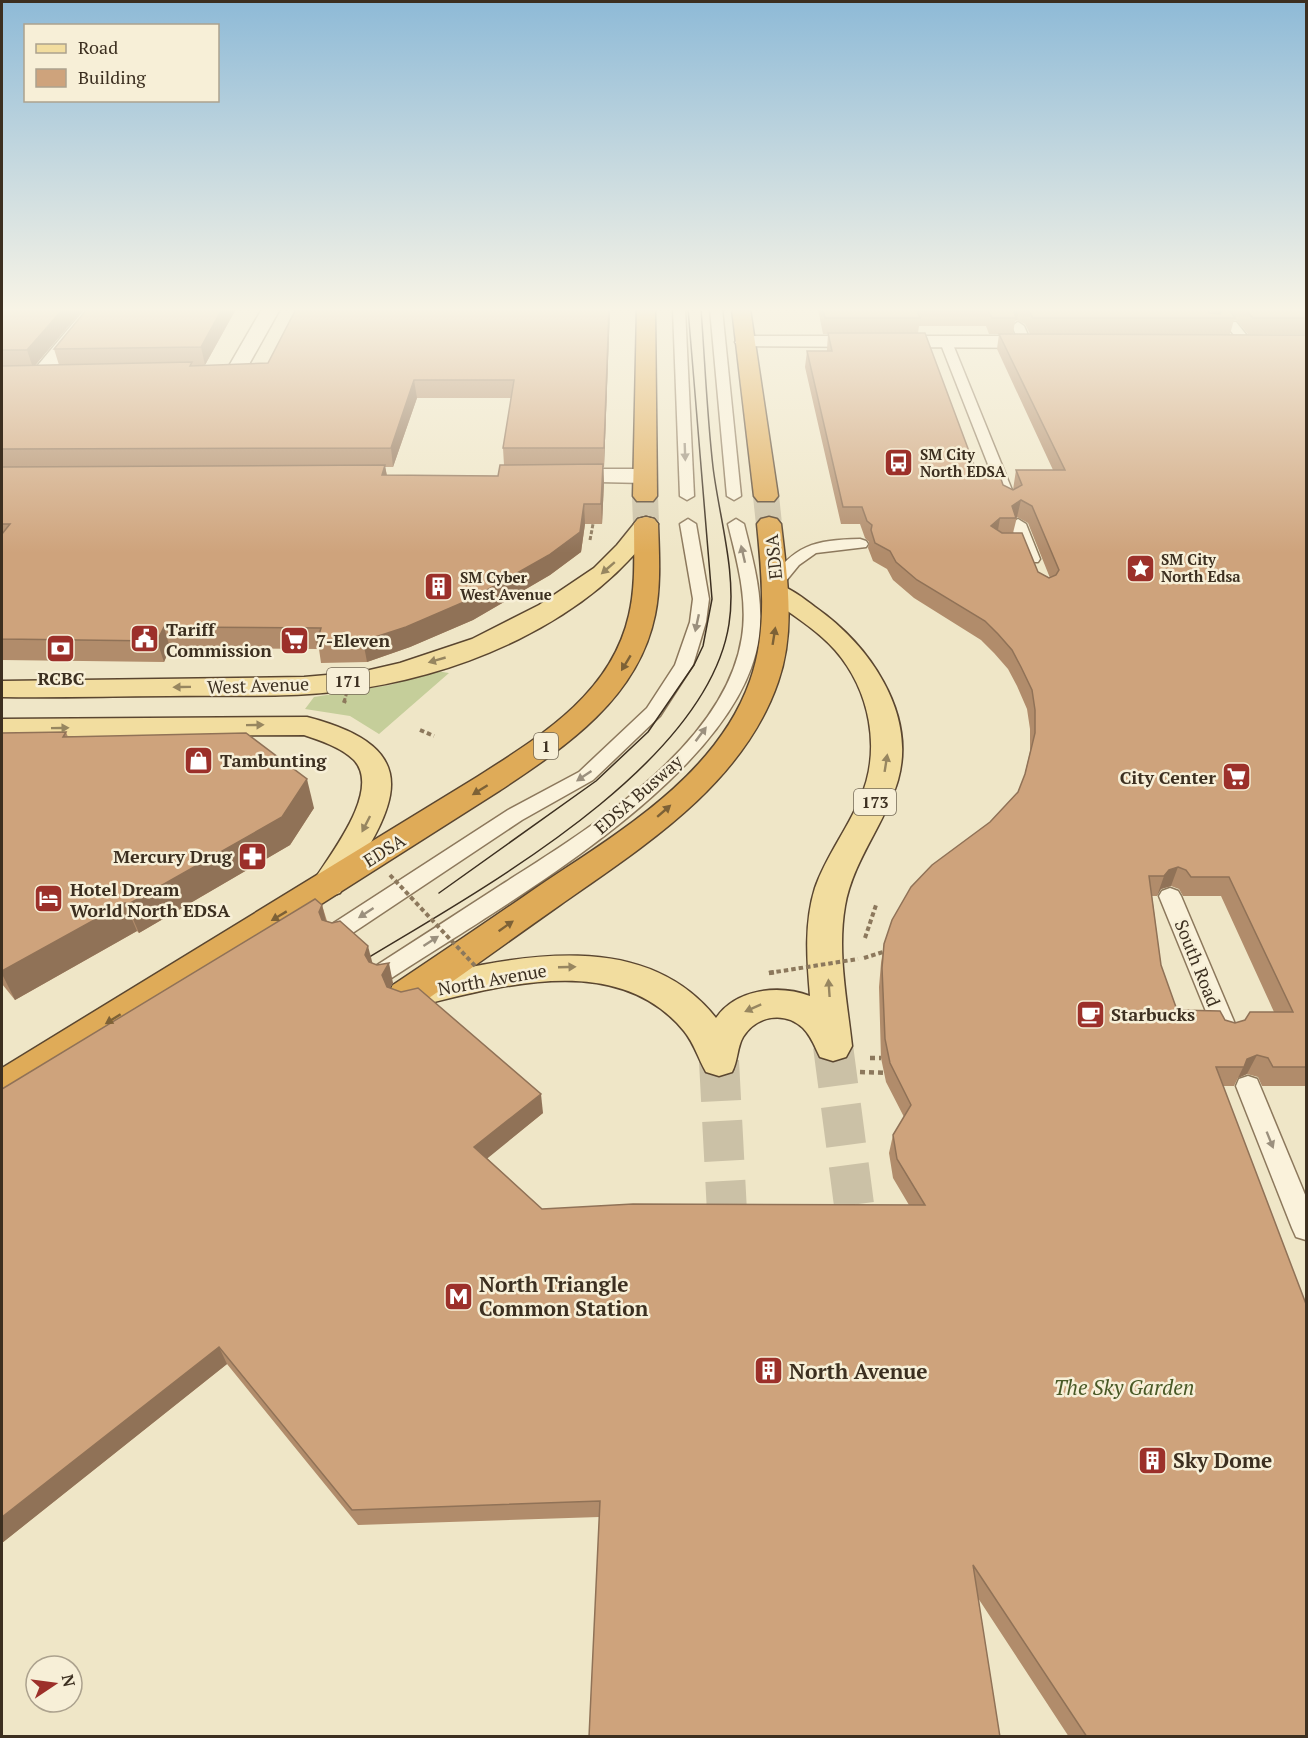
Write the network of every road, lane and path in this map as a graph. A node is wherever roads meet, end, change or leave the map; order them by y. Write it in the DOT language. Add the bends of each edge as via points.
graph roads {
  1 [pos="646,390"];
  2 [pos="682,390"];
  3 [pos="724,390"];
  4 [pos="750,390"];
  5 [pos="966,390"];
  6 [pos="537,476"];
  7 [pos="687,496"];
  8 [pos="734,496"];
  9 [pos="766,496"];
  10 [pos="645,499"];
  11 [pos="1009,501"];
  12 [pos="688,524"];
  13 [pos="736,524"];
  14 [pos="769,524"];
  15 [pos="1018,524"];
  16 [pos="1007,543"];
  17 [pos="1025,543"];
  18 [pos="860,544"];
  19 [pos="1037,570"];
  20 [pos="776,588"];
  21 [pos="352,675"];
  22 [pos="2,689"];
  23 [pos="344,703"];
  24 [pos="2,728"];
  25 [pos="420,730"];
  26 [pos="434,736"];
  27 [pos="390,875"];
  28 [pos="328,885"];
  29 [pos="1170,896"];
  30 [pos="876,905"];
  31 [pos="337,933"];
  32 [pos="884,952"];
  33 [pos="858,959"];
  34 [pos="477,968"];
  35 [pos="769,973"];
  36 [pos="394,984"];
  37 [pos="1226,1031"];
  38 [pos="840,1059"];
  39 [pos="893,1073"];
  40 [pos="1248,1086"];
  41 [pos="2,1088"];
  42 [pos="1306,1228"];
  1 -- 10 [label="highway, EDSA / 1"];
  2 -- 7 [label="lane, one-way"];
  3 -- 8 [label="lane"];
  4 -- 9 [label="highway"];
  5 -- 11 [label="lane"];
  6 -- 10 [label="street"];
  10 -- 22 [label="main road, West Avenue / 171, one-way" via="635,540 587,586 537,617 461,652 390,673 361,680 275,687"];
  10 -- 28 [label="highway, EDSA / 1, one-way" via="643,615 630,657 595,705 534,754"];
  12 -- 31 [label="lane, one-way" via="702,599 684,665 654,712 586,776 515,815"];
  36 -- 13 [label="lane, EDSA Busway, one-way" via="637,800 694,744 728,698 748,652 753,600"];
  14 -- 20 [label="highway, EDSA"];
  15 -- 17 [label="lane"];
  16 -- 17 [label="lane"];
  17 -- 19 [label="lane"];
  18 -- 20 [label="lane" via="805,552 791,561"];
  36 -- 20 [label="highway, EDSA, one-way" via="610,854 710,770 756,704 765,680 777,618"];
  38 -- 20 [label="main road, 173, one-way" via="826,949 827,906 835,877 878,795 886,763 886,735 877,699 858,661 828,630"];
  21 -- 23 [label="path, bridge"];
  24 -- 28 [label="main road, one-way" via="307,726 343,737 371,758 379,779 368,823"];
  25 -- 26 [label="path"];
  27 -- 34 [label="path, bridge"];
  28 -- 41 [label="highway, EDSA / 1, one-way"];
  29 -- 37 [label="lane, South Road"];
  30 -- 33 [label="path"];
  32 -- 33 [label="path"];
  33 -- 35 [label="path, bridge"];
  36 -- 38 [label="main road, North Avenue" via="532,970 601,969 642,982 674,1000 702,1024 719,1061 725,1034 733,1023 749,1009 767,1003 788,1004 806,1011 821,1024"];
  38 -- 39 [label="path"];
  40 -- 42 [label="lane, one-way"];
}
